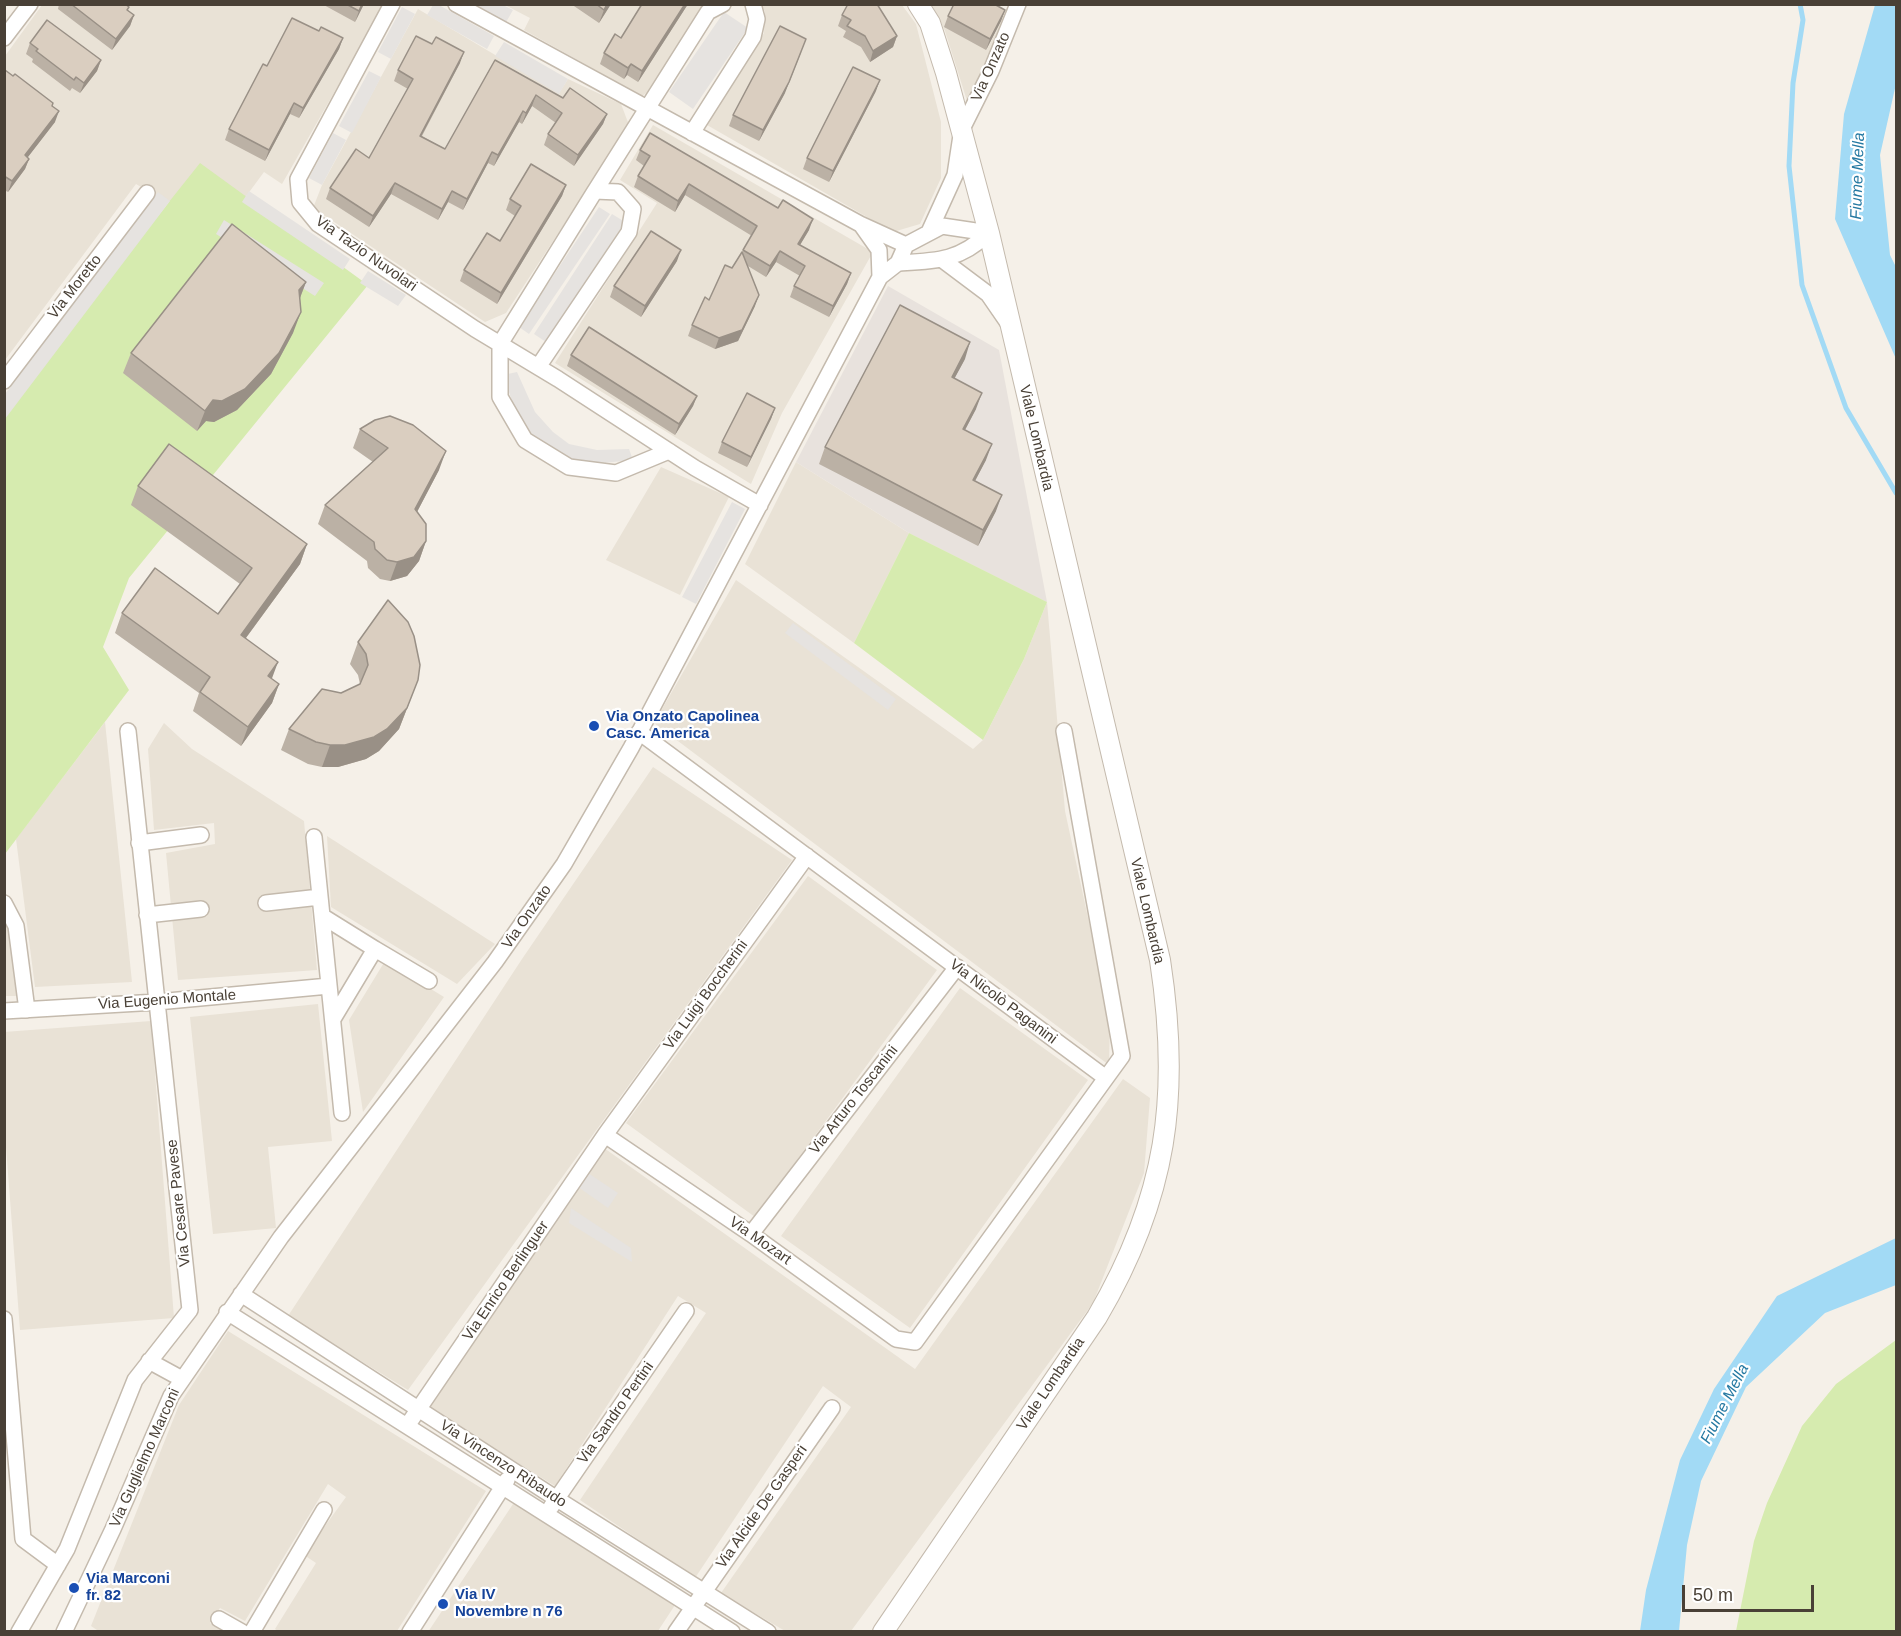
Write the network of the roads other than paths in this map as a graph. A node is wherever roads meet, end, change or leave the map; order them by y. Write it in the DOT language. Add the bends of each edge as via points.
graph roads {
  1 [pos="30,4"];
  2 [pos="392,4"];
  3 [pos="456,4"];
  4 [pos="723,4"];
  5 [pos="753,4"];
  6 [pos="918,4"];
  7 [pos="1018,4"];
  8 [pos="4,38"];
  9 [pos="648,108"];
  10 [pos="962,129"];
  11 [pos="692,132"];
  12 [pos="595,191"];
  13 [pos="147,193"];
  14 [pos="860,224"];
  15 [pos="929,232"];
  16 [pos="989,233"];
  17 [pos="906,245"];
  18 [pos="944,261"];
  19 [pos="898,263"];
  20 [pos="880,277"];
  21 [pos="1011,328"];
  22 [pos="500,344"];
  23 [pos="538,367"];
  24 [pos="4,381"];
  25 [pos="669,451"];
  26 [pos="760,505"];
  27 [pos="128,731"];
  28 [pos="1064,731"];
  29 [pos="639,732"];
  30 [pos="201,836"];
  31 [pos="314,837"];
  32 [pos="139,843"];
  33 [pos="807,856"];
  34 [pos="320,897"];
  35 [pos="4,903"];
  36 [pos="266,903"];
  37 [pos="201,909"];
  38 [pos="147,915"];
  39 [pos="322,916"];
  40 [pos="375,949"];
  41 [pos="957,967"];
  42 [pos="429,981"];
  43 [pos="329,986"];
  44 [pos="157,1002"];
  45 [pos="27,1010"];
  46 [pos="4,1011"];
  47 [pos="333,1018"];
  48 [pos="1106,1078"];
  49 [pos="342,1113"];
  50 [pos="604,1135"];
  51 [pos="751,1234"];
  52 [pos="241,1294"];
  53 [pos="686,1311"];
  54 [pos="227,1312"];
  55 [pos="4,1319"];
  56 [pos="149,1361"];
  57 [pos="182,1379"];
  58 [pos="832,1408"];
  59 [pos="419,1409"];
  60 [pos="407,1426"];
  61 [pos="513,1470"];
  62 [pos="503,1486"];
  63 [pos="556,1499"];
  64 [pos="324,1510"];
  65 [pos="546,1514"];
  66 [pos="58,1565"];
  67 [pos="703,1592"];
  68 [pos="693,1606"];
  69 [pos="219,1619"];
  70 [pos="19,1632"];
  71 [pos="64,1632"];
  72 [pos="242,1632"];
  73 [pos="252,1632"];
  74 [pos="410,1632"];
  75 [pos="676,1632"];
  76 [pos="732,1632"];
  77 [pos="768,1632"];
  78 [pos="883,1632"];
  1 -- 8 [label="street"];
  2 -- 22 [label="street, Via Tazio Nuvolari" via="298,179 300,202 318,224"];
  3 -- 9 [label="street"];
  4 -- 9 [label="street" via="708,12"];
  5 -- 11 [label="street" via="757,20 753,37"];
  6 -- 10 [label="street, Viale Lombardia" via="930,23"];
  7 -- 10 [label="street, Via Onzato"];
  9 -- 11 [label="street"];
  9 -- 12 [label="street"];
  10 -- 15 [label="street, Via Onzato" via="955,174"];
  10 -- 16 [label="street, Viale Lombardia"];
  11 -- 14 [label="street"];
  12 -- 22 [label="street"];
  12 -- 23 [label="street" via="618,192 633,209 629,232"];
  13 -- 24 [label="street, Via Moretto"];
  14 -- 17 [label="street"];
  14 -- 20 [label="street" via="879,250"];
  15 -- 16 [label="street" via="942,226"];
  15 -- 17 [label="street"];
  16 -- 18 [label="street" via="973,248"];
  16 -- 21 [label="street, Viale Lombardia"];
  17 -- 19 [label="street"];
  18 -- 19 [label="street"];
  18 -- 21 [label="street" via="987,294"];
  19 -- 20 [label="street"];
  20 -- 26 [label="street, Via Onzato"];
  21 -- 78 [label="street, Viale Lombardia" via="1160,960 1168,1010 1167,1123 1149,1205 1121,1275 1097,1317"];
  22 -- 23 [label="street, Via Tazio Nuvolari"];
  22 -- 25 [label="street" via="500,397 525,440 568,467 616,473"];
  23 -- 25 [label="street, Via Tazio Nuvolari"];
  25 -- 26 [label="street, Via Tazio Nuvolari"];
  26 -- 29 [label="street, Via Onzato"];
  27 -- 32 [label="street, Via Cesare Pavese"];
  28 -- 48 [label="street" via="1122,1056"];
  29 -- 33 [label="street, Via Nicolò Paganini"];
  29 -- 52 [label="street, Via Onzato" via="564,864 495,962 379,1108"];
  30 -- 32 [label="street"];
  31 -- 34 [label="street"];
  32 -- 38 [label="street, Via Cesare Pavese"];
  33 -- 41 [label="street, Via Nicolò Paganini"];
  33 -- 50 [label="street, Via Luigi Boccherini"];
  34 -- 36 [label="street"];
  34 -- 39 [label="street"];
  35 -- 45 [label="street" via="16,926"];
  37 -- 38 [label="street"];
  38 -- 44 [label="street, Via Cesare Pavese"];
  39 -- 40 [label="street"];
  39 -- 43 [label="street"];
  40 -- 42 [label="street"];
  40 -- 47 [label="street"];
  41 -- 48 [label="street, Via Nicolò Paganini"];
  41 -- 51 [label="street, Via Arturo Toscanini"];
  43 -- 44 [label="street, Via Eugenio Montale"];
  43 -- 47 [label="street"];
  44 -- 45 [label="street, Via Eugenio Montale"];
  44 -- 56 [label="street, Via Cesare Pavese" via="190,1310"];
  45 -- 46 [label="street, Via Eugenio Montale"];
  47 -- 49 [label="street"];
  48 -- 51 [label="street, Via Mozart" via="915,1342 896,1339"];
  50 -- 51 [label="street, Via Mozart"];
  50 -- 59 [label="street, Via Enrico Berlinguer"];
  52 -- 54 [label="street, Via Guglielmo Marconi"];
  52 -- 59 [label="street, Via Vincenzo Ribaudo"];
  53 -- 63 [label="street, Via Sandro Pertini"];
  54 -- 57 [label="street, Via Guglielmo Marconi"];
  54 -- 60 [label="street, Via Vincenzo Ribaudo"];
  55 -- 66 [label="street" via="23,1539"];
  56 -- 57 [label="street"];
  56 -- 66 [label="street, Via Cesare Pavese" via="135,1380"];
  57 -- 71 [label="street, Via Guglielmo Marconi"];
  58 -- 67 [label="street, Via Alcide De Gasperi"];
  59 -- 60 [label="street, Via Enrico Berlinguer"];
  59 -- 61 [label="street, Via Vincenzo Ribaudo"];
  60 -- 62 [label="street, Via Vincenzo Ribaudo"];
  61 -- 62 [label="street"];
  61 -- 63 [label="street, Via Vincenzo Ribaudo"];
  62 -- 65 [label="street, Via Vincenzo Ribaudo"];
  62 -- 74 [label="street"];
  63 -- 65 [label="street, Via Sandro Pertini"];
  63 -- 67 [label="street, Via Vincenzo Ribaudo"];
  64 -- 73 [label="street"];
  65 -- 68 [label="street, Via Vincenzo Ribaudo"];
  66 -- 70 [label="street, Via Cesare Pavese"];
  67 -- 68 [label="street, Via Alcide De Gasperi"];
  67 -- 77 [label="street, Via Vincenzo Ribaudo"];
  68 -- 75 [label="street, Via Alcide De Gasperi"];
  68 -- 76 [label="street, Via Vincenzo Ribaudo"];
  69 -- 72 [label="street"];
}
